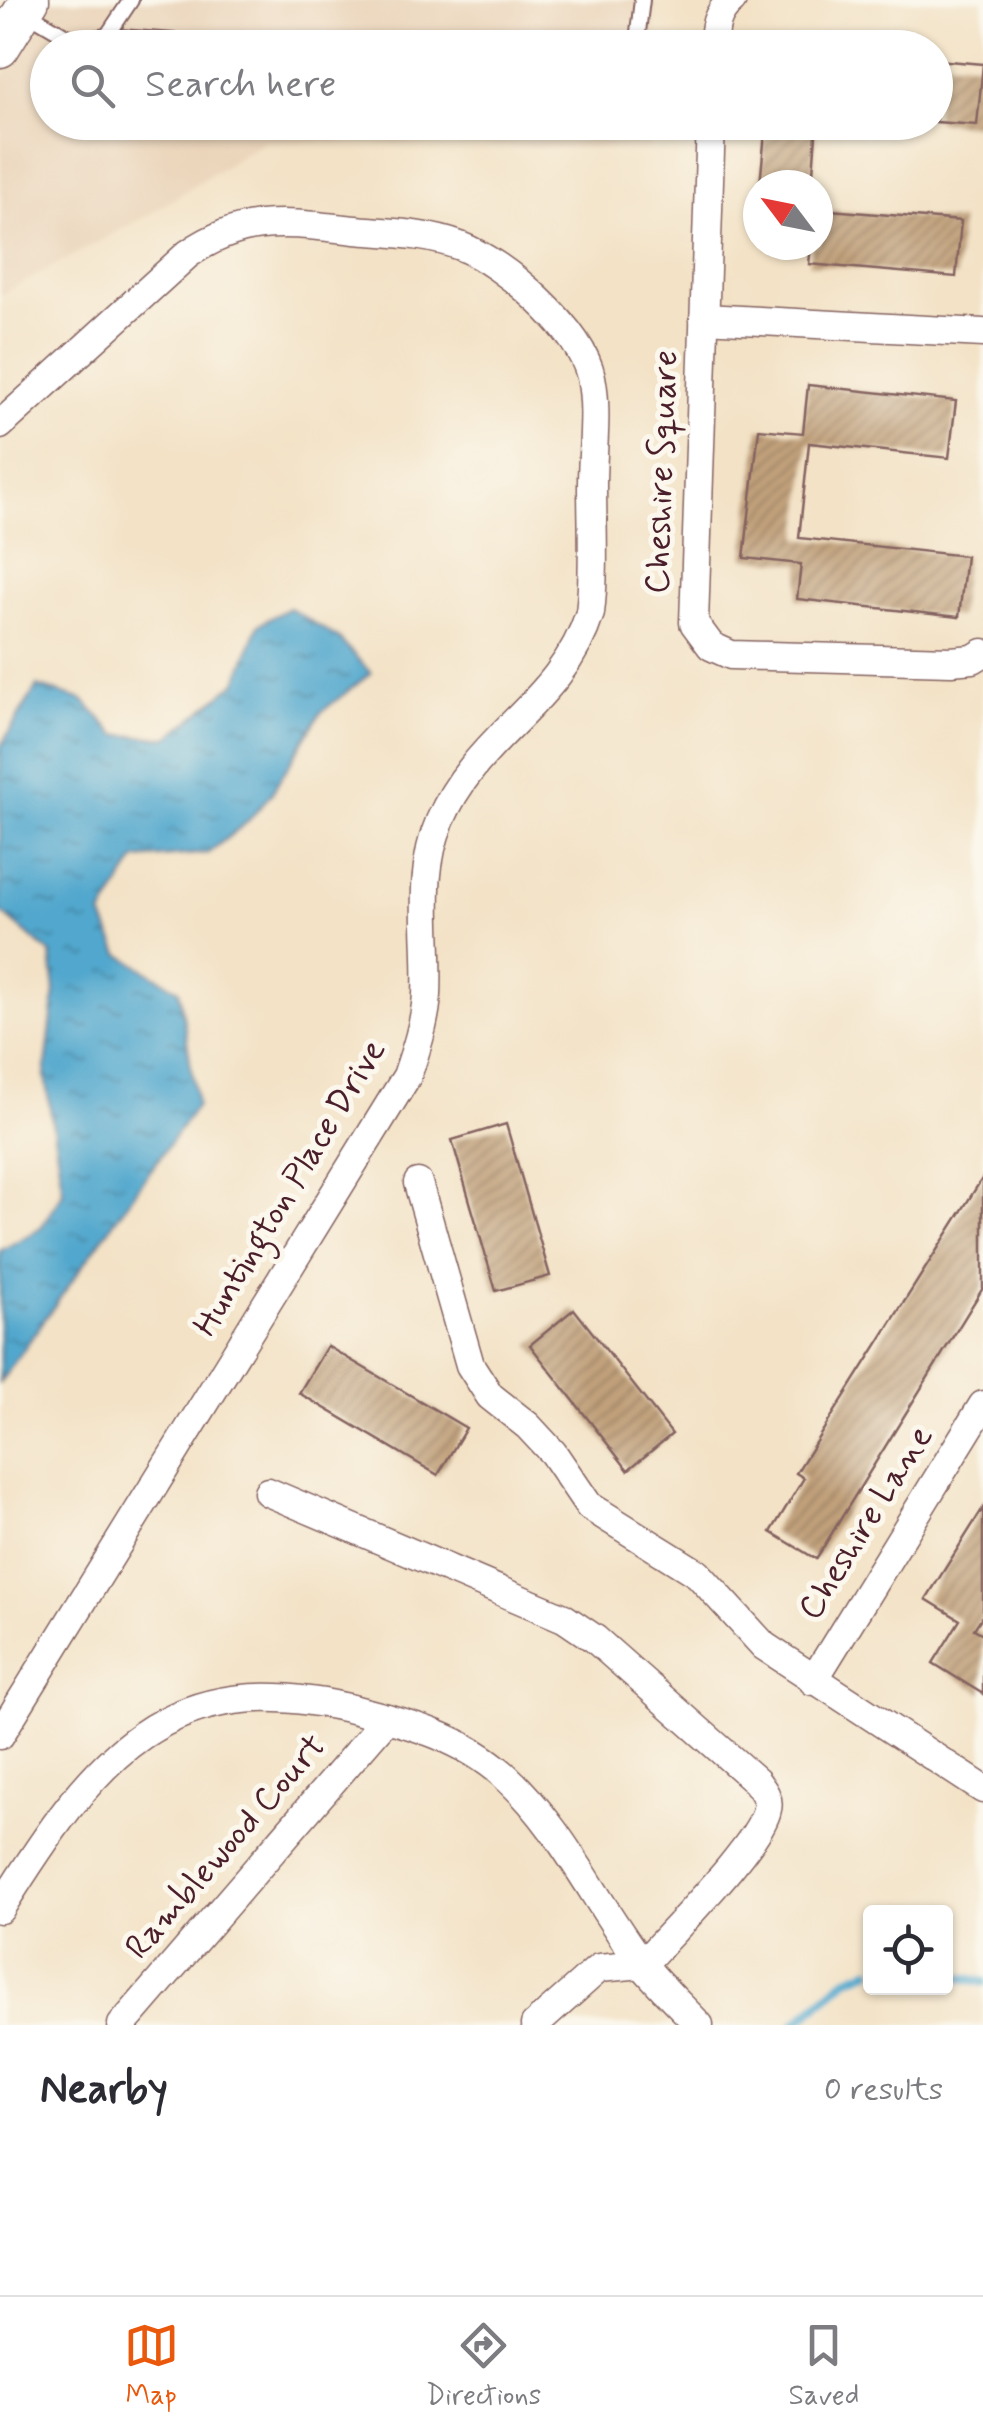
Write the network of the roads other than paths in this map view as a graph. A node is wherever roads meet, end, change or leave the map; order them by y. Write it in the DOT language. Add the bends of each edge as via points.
graph roads {
  1 [pos="132,0"];
  2 [pos="642,0"];
  3 [pos="732,0"];
  4 [pos="27,5"];
  5 [pos="60,30"];
  6 [pos="111,30"];
  7 [pos="638,30"];
  8 [pos="714,30"];
  9 [pos="0,48"];
  10 [pos="710,140"];
  11 [pos="704,318"];
  12 [pos="983,333"];
  13 [pos="0,425"];
  14 [pos="983,653"];
  15 [pos="418,1183"];
  16 [pos="983,1405"];
  17 [pos="268,1492"];
  18 [pos="813,1682"];
  19 [pos="387,1718"];
  20 [pos="0,1735"];
  21 [pos="983,1789"];
  22 [pos="0,1909"];
  23 [pos="643,1964"];
  24 [pos="122,2025"];
  25 [pos="535,2025"];
  26 [pos="699,2025"];
  1 -- 6 [label="lane"];
  2 -- 7 [label="lane"];
  3 -- 8 [label="street" via="720,10"];
  4 -- 5 [label="lane"];
  4 -- 9 [label="street"];
  10 -- 11 [label="street, Cheshire Square"];
  11 -- 12 [label="street, Cheshire Square"];
  11 -- 14 [label="street, Cheshire Square" via="698,634 731,655 951,662"];
  13 -- 20 [label="street, Huntington Place Drive" via="188,254 216,235 274,222 432,237 462,247 495,265 550,313 592,380 590,613 561,675 487,747 440,821 426,868 427,997 407,1076"];
  15 -- 18 [label="street, Cheshire Lane" via="470,1364 490,1396 553,1453 589,1506 698,1574 764,1646"];
  16 -- 18 [label="street, Cheshire Lane"];
  17 -- 23 [label="street" via="564,1618 756,1780 767,1796 762,1822"];
  18 -- 21 [label="street, Cheshire Lane"];
  19 -- 22 [label="street" via="305,1697 272,1696 212,1706 153,1728 78,1790"];
  19 -- 23 [label="street" via="453,1740 504,1774 548,1824"];
  19 -- 24 [label="street, Ramblewood Court"];
  23 -- 25 [label="street" via="599,1968"];
  23 -- 26 [label="street"];
}
